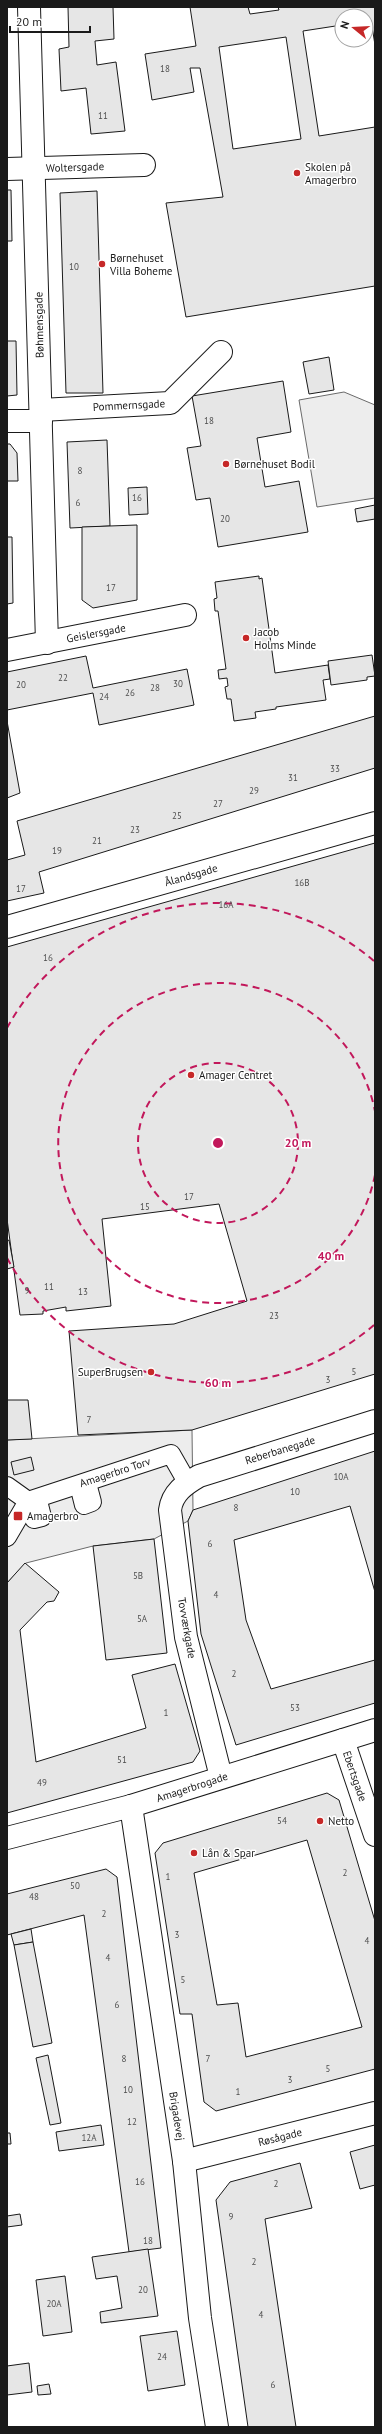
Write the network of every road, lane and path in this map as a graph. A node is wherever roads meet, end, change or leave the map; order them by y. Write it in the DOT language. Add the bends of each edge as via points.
graph roads {
  1 [pos="29,7"];
  2 [pos="144,165"];
  3 [pos="7,169"];
  4 [pos="35,169"];
  5 [pos="221,352"];
  6 [pos="41,415"];
  7 [pos="7,421"];
  8 [pos="185,615"];
  9 [pos="46,643"];
  10 [pos="7,650"];
  11 [pos="375,823"];
  12 [pos="7,927"];
  13 [pos="375,1421"];
  14 [pos="187,1482"];
  15 [pos="7,1486"];
  16 [pos="29,1502"];
  17 [pos="7,1537"];
  18 [pos="375,1730"];
  19 [pos="343,1740"];
  20 [pos="222,1777"];
  21 [pos="131,1806"];
  22 [pos="375,1834"];
  23 [pos="7,1838"];
  24 [pos="375,2113"];
  25 [pos="184,2161"];
  26 [pos="217,2427"];
  1 -- 4 [label="street, Bøhmensgade"];
  2 -- 4 [label="street, Woltersgade"];
  3 -- 4 [label="street, Woltersgade"];
  4 -- 6 [label="street, Bøhmensgade"];
  5 -- 6 [label="street, Pommernsgade" via="170,404"];
  6 -- 7 [label="street, Pommernsgade"];
  6 -- 9 [label="street, Bøhmensgade"];
  8 -- 9 [label="street, Geislersgade"];
  9 -- 10 [label="street, Geislersgade"];
  11 -- 12 [label="street, Ålandsgade"];
  13 -- 14 [label="street, Reberbanegade" via="199,1476"];
  14 -- 16 [label="street, Amagerbro Torv" via="171,1454"];
  14 -- 20 [label="street, Tovværkgade" via="173,1499 170,1510 186,1637"];
  15 -- 16 [label="street"];
  16 -- 17 [label="street"];
  18 -- 19 [label="street, Amagerbrogade"];
  19 -- 20 [label="street, Amagerbrogade"];
  19 -- 22 [label="street, Ebertsgade"];
  20 -- 21 [label="street, Amagerbrogade"];
  21 -- 23 [label="street, Amagerbrogade"];
  21 -- 25 [label="street, Brigadevej"];
  24 -- 25 [label="street, Røsågade"];
  25 -- 26 [label="street, Brigadevej" via="200,2318"];
}
